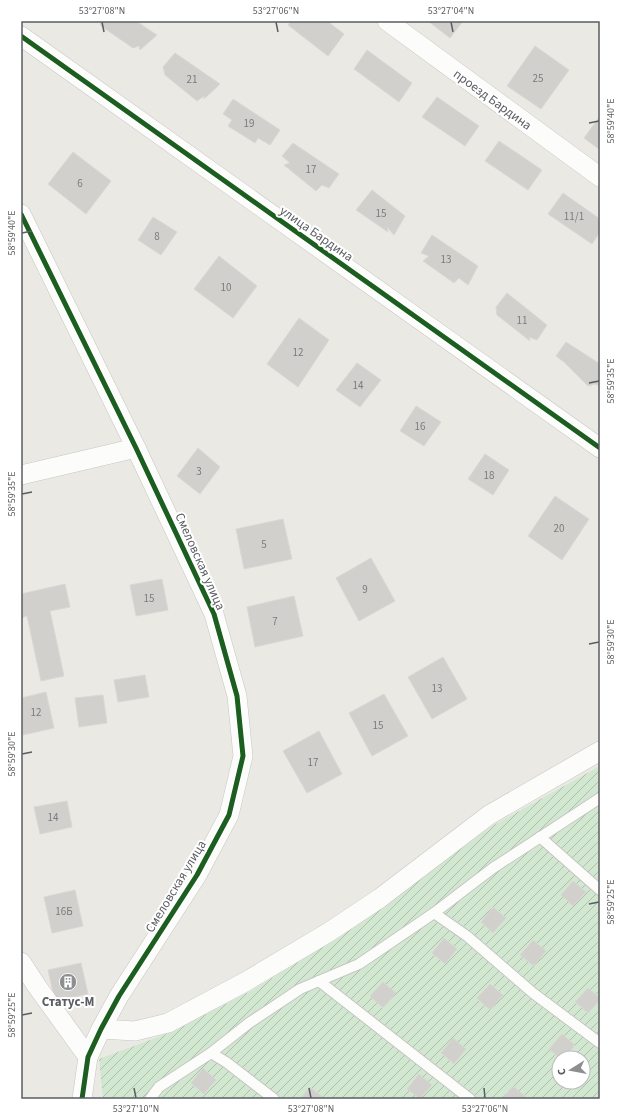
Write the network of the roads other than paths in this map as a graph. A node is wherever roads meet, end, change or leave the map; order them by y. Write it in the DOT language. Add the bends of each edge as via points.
graph roads {
  1 [pos="387,21"];
  2 [pos="21,36"];
  3 [pos="600,177"];
  4 [pos="21,214"];
  5 [pos="136,448"];
  6 [pos="600,448"];
  7 [pos="21,476"];
  8 [pos="600,751"];
  9 [pos="600,798"];
  10 [pos="540,837"];
  11 [pos="600,890"];
  12 [pos="434,913"];
  13 [pos="21,962"];
  14 [pos="319,981"];
  15 [pos="101,1029"];
  16 [pos="600,1043"];
  17 [pos="211,1053"];
  18 [pos="88,1057"];
  19 [pos="82,1099"];
  20 [pos="150,1099"];
  21 [pos="274,1099"];
  22 [pos="470,1099"];
  1 -- 3 [label="street, проезд Бардина"];
  2 -- 6 [label="street, улица Бардина"];
  4 -- 5 [label="street, Смеловская улица"];
  5 -- 7 [label="street"];
  5 -- 15 [label="street, Смеловская улица" via="214,614 237,696 244,756 229,815 198,875 119,996"];
  8 -- 15 [label="street" via="490,816 380,898 245,982 168,1023 135,1031"];
  9 -- 10 [label="lane"];
  10 -- 11 [label="lane"];
  10 -- 12 [label="lane" via="493,868"];
  12 -- 14 [label="lane" via="359,964"];
  12 -- 16 [label="lane" via="467,936 533,993"];
  13 -- 18 [label="street"];
  14 -- 17 [label="lane" via="300,989 249,1023"];
  14 -- 22 [label="lane"];
  15 -- 18 [label="street, Смеловская улица"];
  17 -- 20 [label="lane" via="159,1087"];
  17 -- 21 [label="lane"];
  18 -- 19 [label="street, Смеловская улица"];
}
